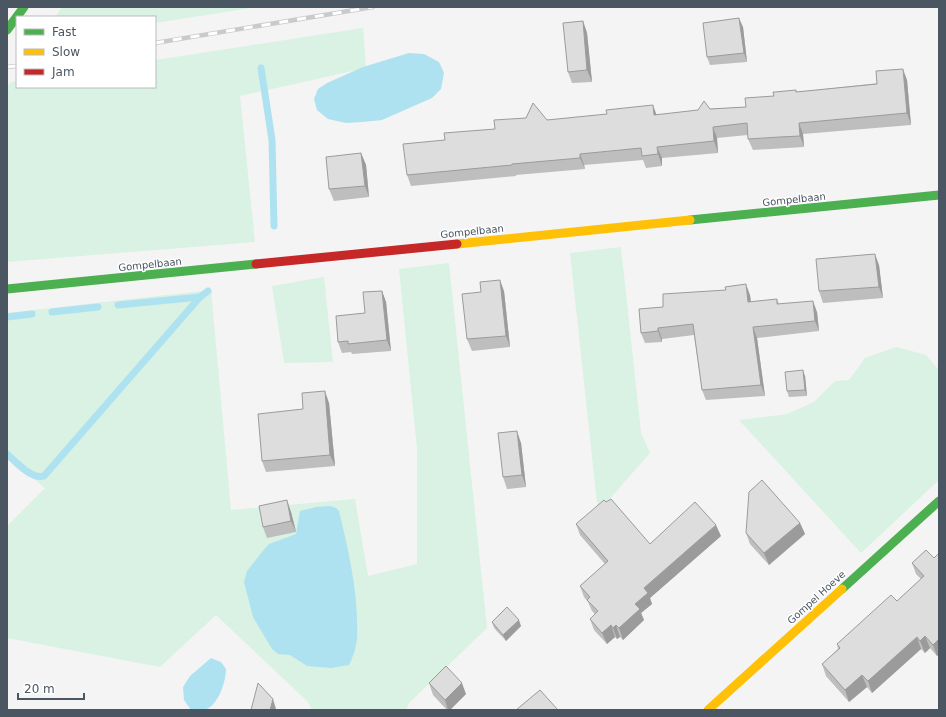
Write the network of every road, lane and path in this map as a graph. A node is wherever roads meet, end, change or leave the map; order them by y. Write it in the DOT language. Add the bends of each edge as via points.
graph roads {
  1 [pos="24,7"];
  2 [pos="17,16"];
  3 [pos="16,18"];
  4 [pos="8,29"];
  5 [pos="939,195"];
  6 [pos="7,289"];
  7 [pos="939,501"];
  8 [pos="708,710"];
  1 -- 2 [label="main road"];
  3 -- 4 [label="main road"];
  5 -- 6 [label="main road, Gompelbaan"];
  7 -- 8 [label="main road, Gompel Hoeve"];
}
